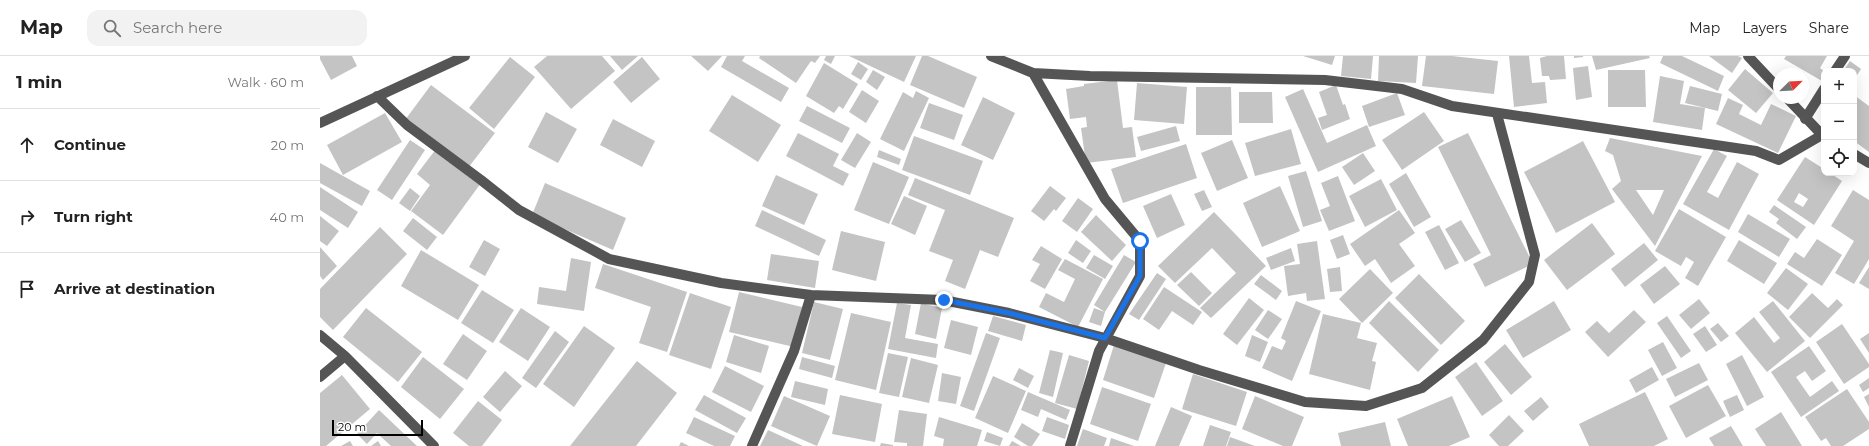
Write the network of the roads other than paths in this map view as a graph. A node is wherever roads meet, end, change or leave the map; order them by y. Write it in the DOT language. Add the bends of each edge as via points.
graph roads {
  1 [pos="465,56"];
  2 [pos="991,56"];
  3 [pos="1748,56"];
  4 [pos="1845,56"];
  5 [pos="1837,68"];
  6 [pos="1033,73"];
  7 [pos="1773,83"];
  8 [pos="1821,94"];
  9 [pos="377,96"];
  10 [pos="1792,104"];
  11 [pos="1497,114"];
  12 [pos="1805,119"];
  13 [pos="320,123"];
  14 [pos="1821,134"];
  15 [pos="1821,137"];
  16 [pos="1857,156"];
  17 [pos="1869,163"];
  18 [pos="811,295"];
  19 [pos="320,335"];
  20 [pos="1105,338"];
  21 [pos="345,356"];
  22 [pos="320,377"];
  23 [pos="434,446"];
  24 [pos="752,446"];
  25 [pos="1070,446"];
  1 -- 9 [label="street"];
  2 -- 6 [label="street"];
  3 -- 7 [label="street"];
  4 -- 5 [label="street"];
  6 -- 11 [label="street" via="1325,80 1402,89 1452,106"];
  6 -- 20 [label="street" via="1105,199 1140,241 1140,276"];
  8 -- 12 [label="street"];
  9 -- 13 [label="street"];
  9 -- 18 [label="street" via="407,125 519,210 610,259 721,283"];
  10 -- 12 [label="street"];
  11 -- 15 [label="street" via="1756,152 1779,160"];
  11 -- 20 [label="street" via="1535,255 1529,282 1483,340 1422,388 1366,406 1305,402"];
  12 -- 14 [label="street"];
  16 -- 17 [label="street"];
  18 -- 20 [label="street" via="944,300 1009,313"];
  18 -- 24 [label="street" via="794,351"];
  19 -- 21 [label="street"];
  20 -- 25 [label="street"];
  21 -- 22 [label="street"];
  21 -- 23 [label="street"];
}
